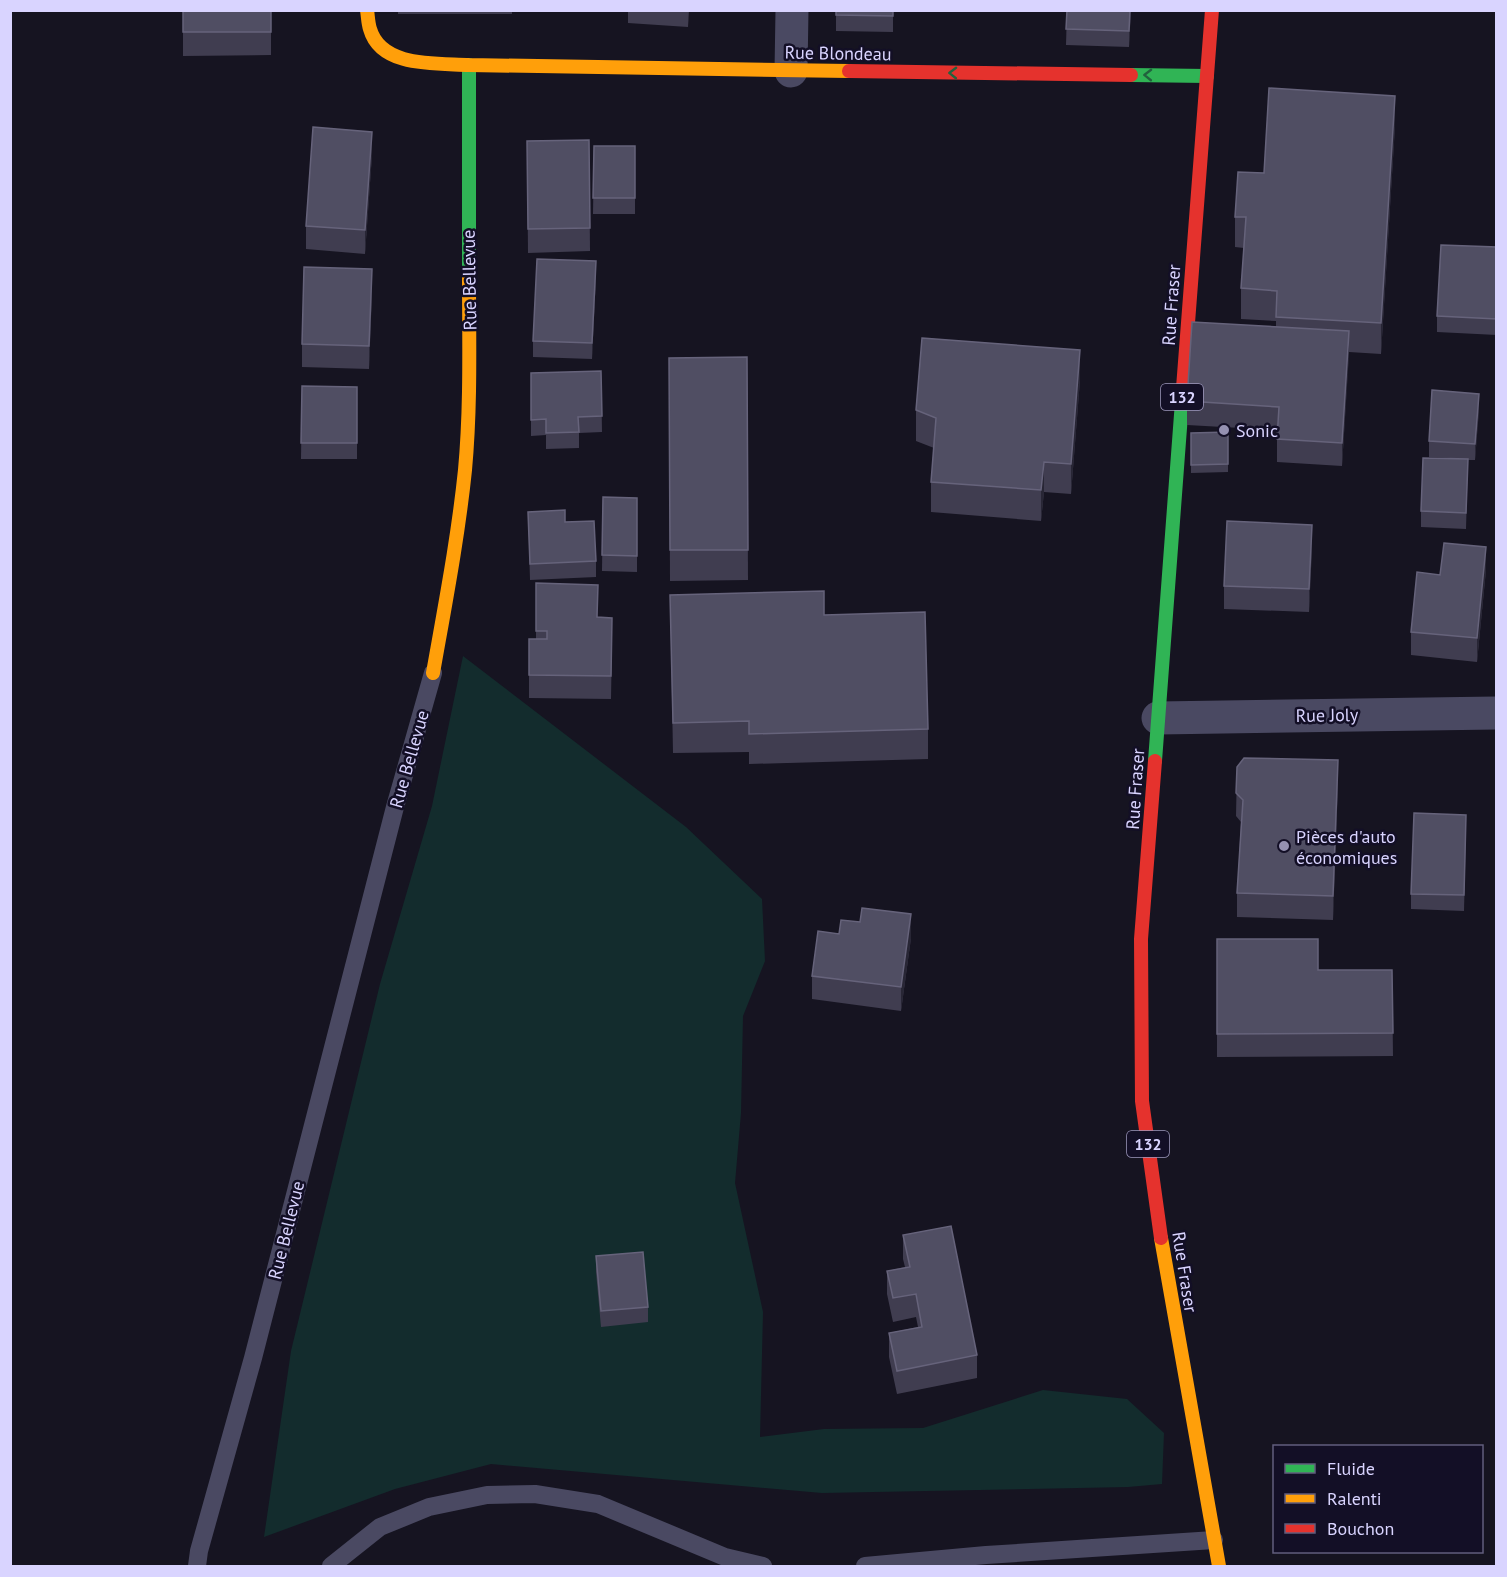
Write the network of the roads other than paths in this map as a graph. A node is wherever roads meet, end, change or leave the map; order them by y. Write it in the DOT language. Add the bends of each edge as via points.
graph roads {
  1 [pos="367,10"];
  2 [pos="792,10"];
  3 [pos="1212,10"];
  4 [pos="469,65"];
  5 [pos="791,71"];
  6 [pos="1207,76"];
  7 [pos="433,674"];
  8 [pos="1497,713"];
  9 [pos="1158,718"];
  10 [pos="1214,1540"];
  11 [pos="197,1566"];
  12 [pos="331,1566"];
  13 [pos="763,1566"];
  14 [pos="865,1566"];
  15 [pos="1219,1566"];
  1 -- 4 [label="main road" via="367,27 381,50 400,60"];
  2 -- 5 [label="street"];
  3 -- 6 [label="main road, Rue Fraser / 132"];
  4 -- 5 [label="main road, Rue Blondeau"];
  4 -- 7 [label="main road, Rue Bellevue" via="470,376 465,468 456,546"];
  6 -- 5 [label="main road, Rue Blondeau, one-way"];
  6 -- 9 [label="main road, Rue Fraser / 132"];
  7 -- 11 [label="lane, Rue Bellevue"];
  8 -- 9 [label="street, Rue Joly"];
  9 -- 10 [label="main road, Rue Fraser / 132" via="1141,939 1142,1101 1165,1268"];
  10 -- 14 [label="lane"];
  10 -- 15 [label="main road, Rue Fraser / 132"];
  12 -- 13 [label="lane" via="380,1527 429,1507 487,1495 535,1494 598,1503 725,1557"];
}
